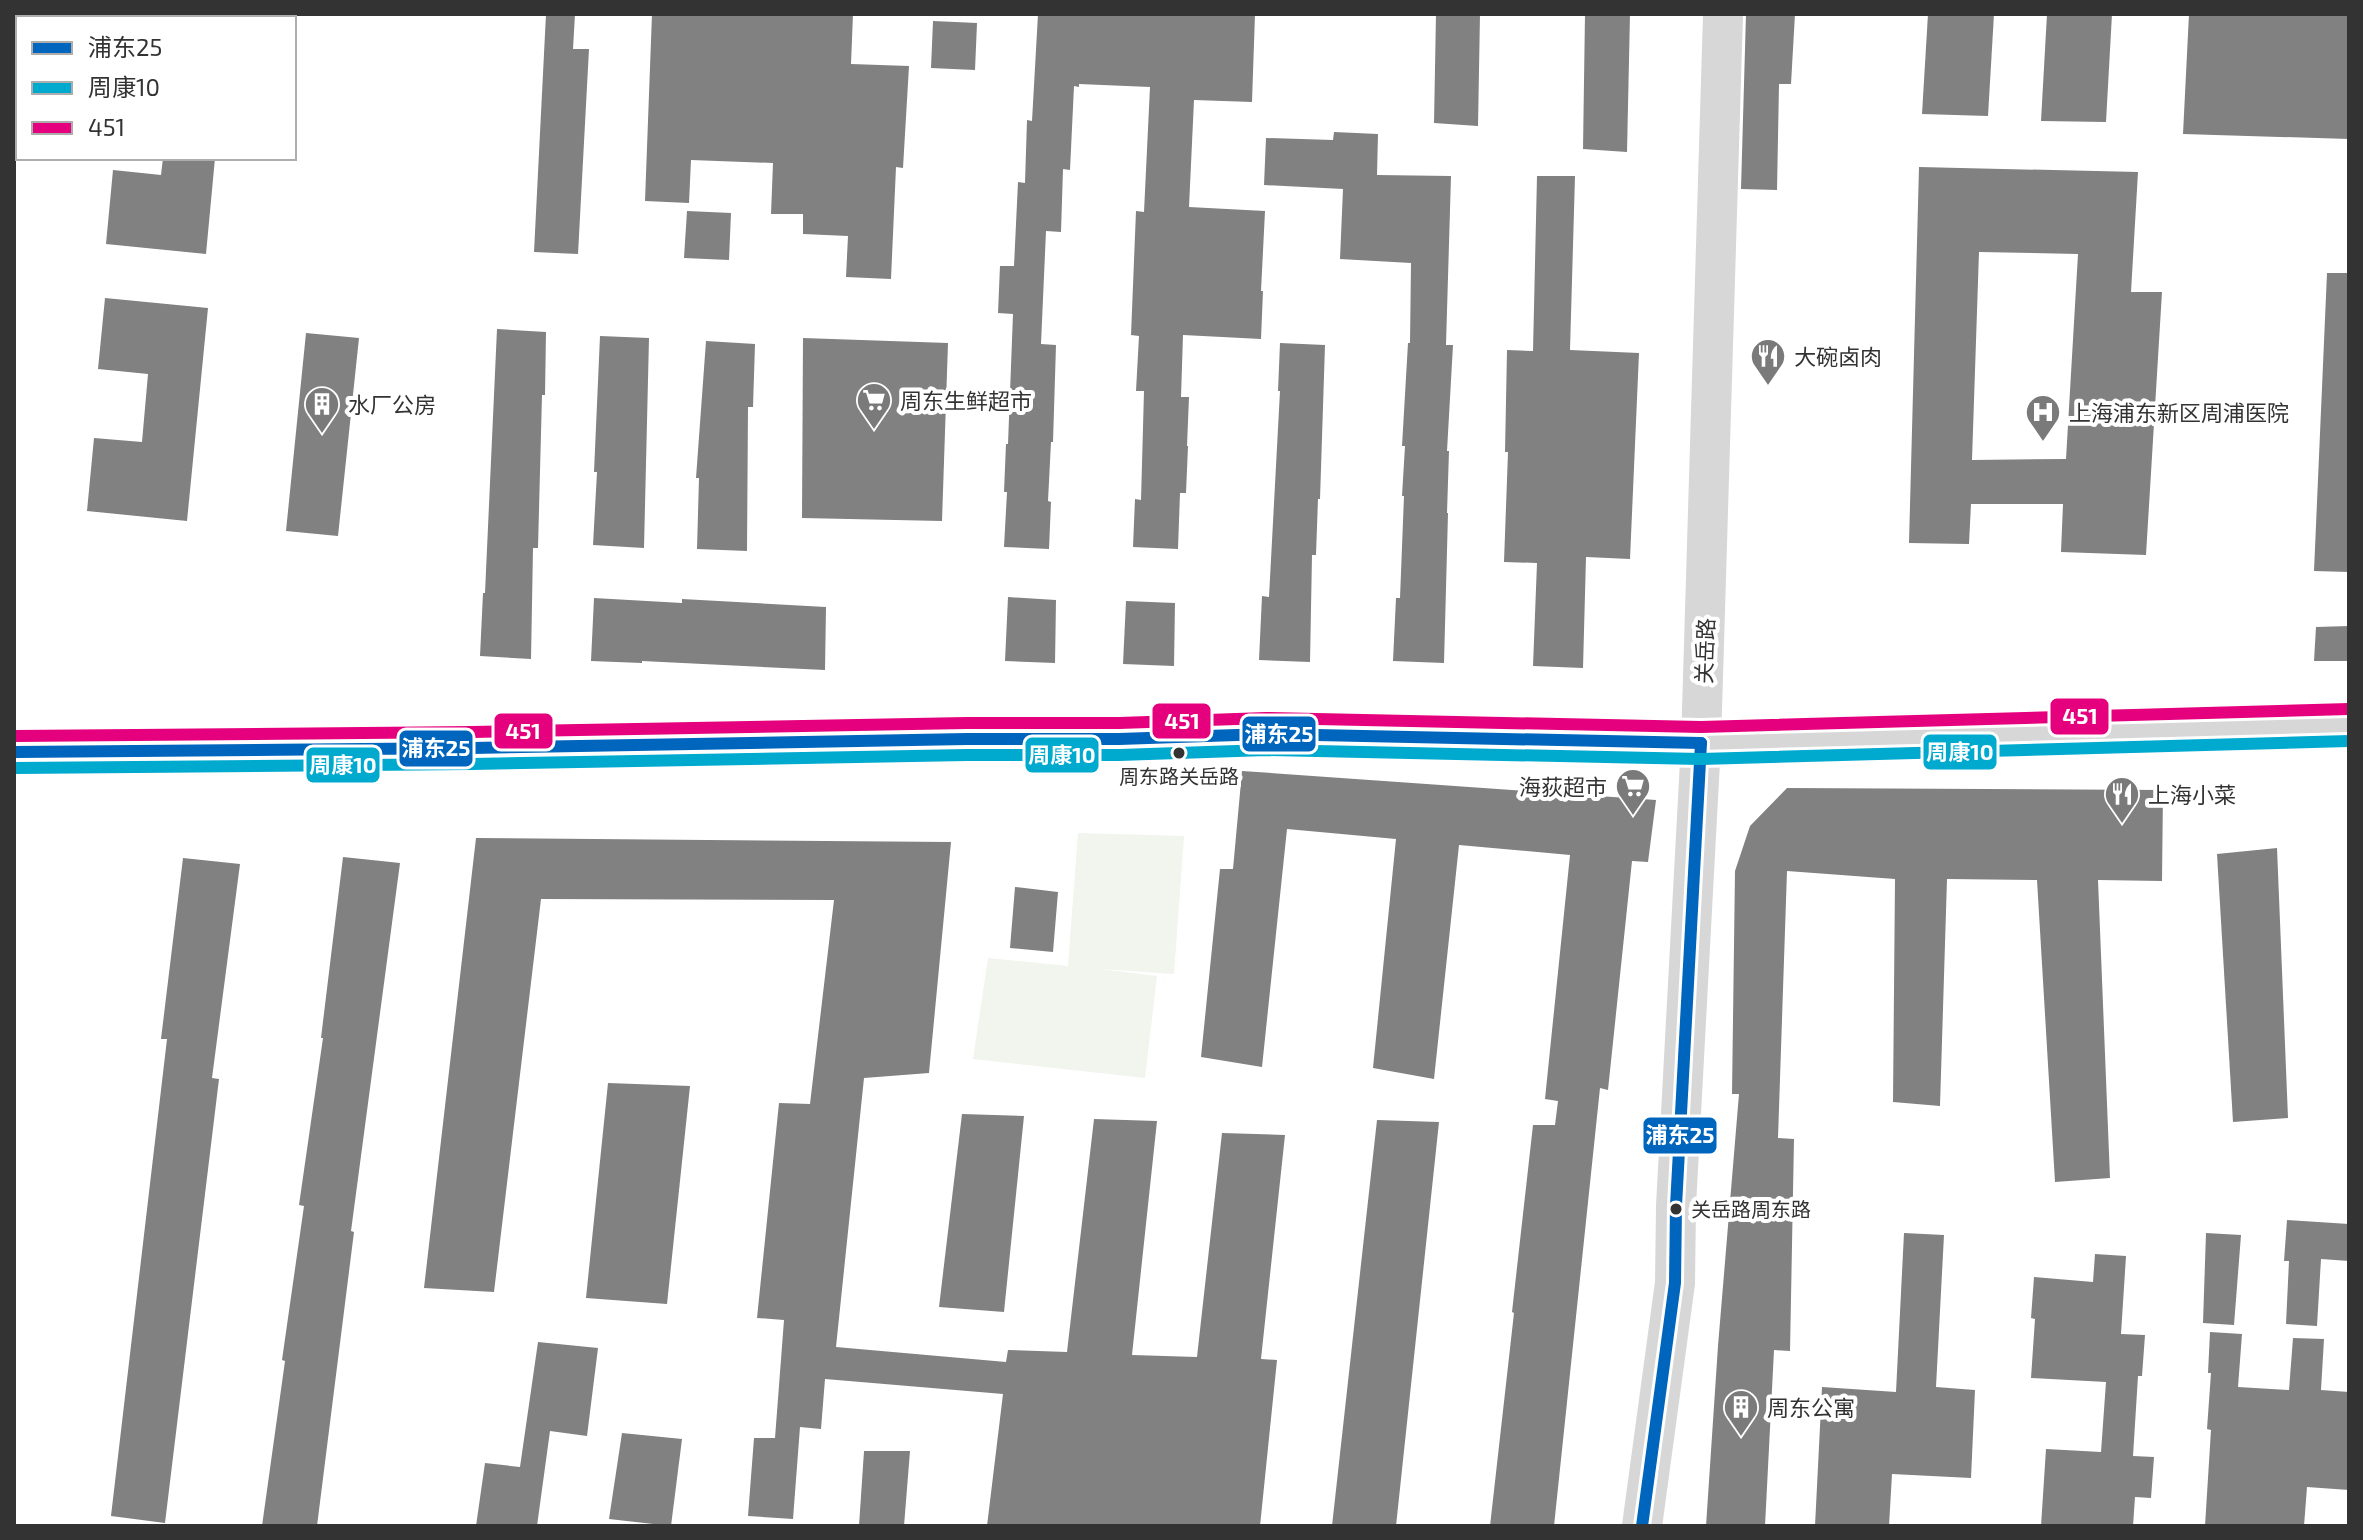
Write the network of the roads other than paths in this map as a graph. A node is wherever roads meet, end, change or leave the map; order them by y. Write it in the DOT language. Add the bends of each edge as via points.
graph roads {
  1 [pos="1723,14"];
  2 [pos="2349,725"];
  3 [pos="1701,743"];
  4 [pos="14,752"];
  5 [pos="1642,1526"];
  1 -- 3 [label="street, 关岳路"];
  2 -- 3 [label="street"];
  3 -- 4 [label="street" via="1266,734"];
  3 -- 5 [label="street, 关岳路" via="1675,1283"];
}
